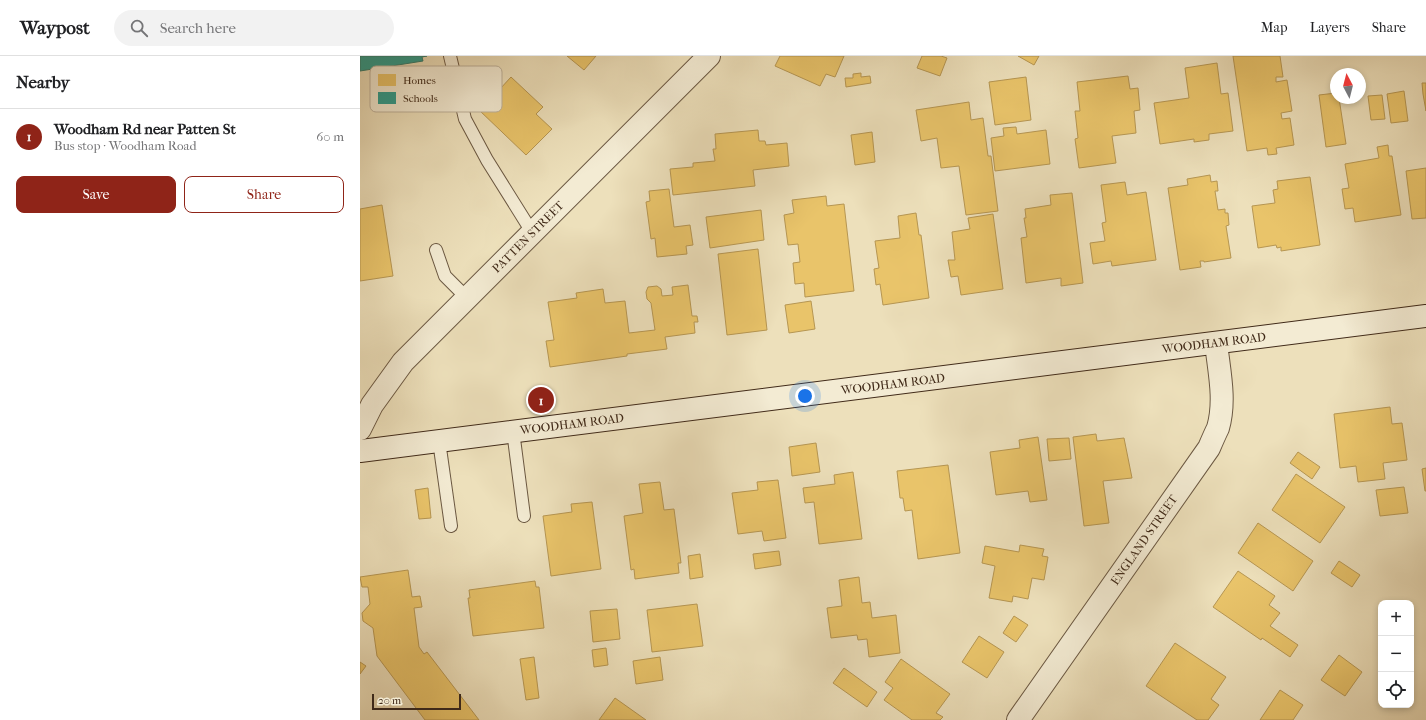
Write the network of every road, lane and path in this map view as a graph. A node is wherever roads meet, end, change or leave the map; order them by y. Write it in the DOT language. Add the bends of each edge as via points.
graph roads {
  1 [pos="450,56"];
  2 [pos="709,56"];
  3 [pos="452,66"];
  4 [pos="463,112"];
  5 [pos="532,232"];
  6 [pos="436,250"];
  7 [pos="467,298"];
  8 [pos="1426,316"];
  9 [pos="1216,343"];
  10 [pos="360,429"];
  11 [pos="513,431"];
  12 [pos="439,441"];
  13 [pos="360,451"];
  14 [pos="524,516"];
  15 [pos="451,526"];
  16 [pos="1018,720"];
  1 -- 3 [label="lane"];
  2 -- 5 [label="main road, PATTEN STREET"];
  4 -- 5 [label="lane" via="487,160"];
  5 -- 7 [label="main road, PATTEN STREET"];
  6 -- 7 [label="lane" via="445,276"];
  7 -- 10 [label="main road, PATTEN STREET" via="403,362 372,405"];
  8 -- 9 [label="main road, WOODHAM ROAD"];
  9 -- 11 [label="main road, WOODHAM ROAD"];
  9 -- 16 [label="main road, ENGLAND STREET" via="1222,393 1218,427 1209,448"];
  11 -- 12 [label="main road, WOODHAM ROAD"];
  11 -- 14 [label="lane"];
  12 -- 13 [label="main road, WOODHAM ROAD"];
  12 -- 15 [label="lane"];
}
